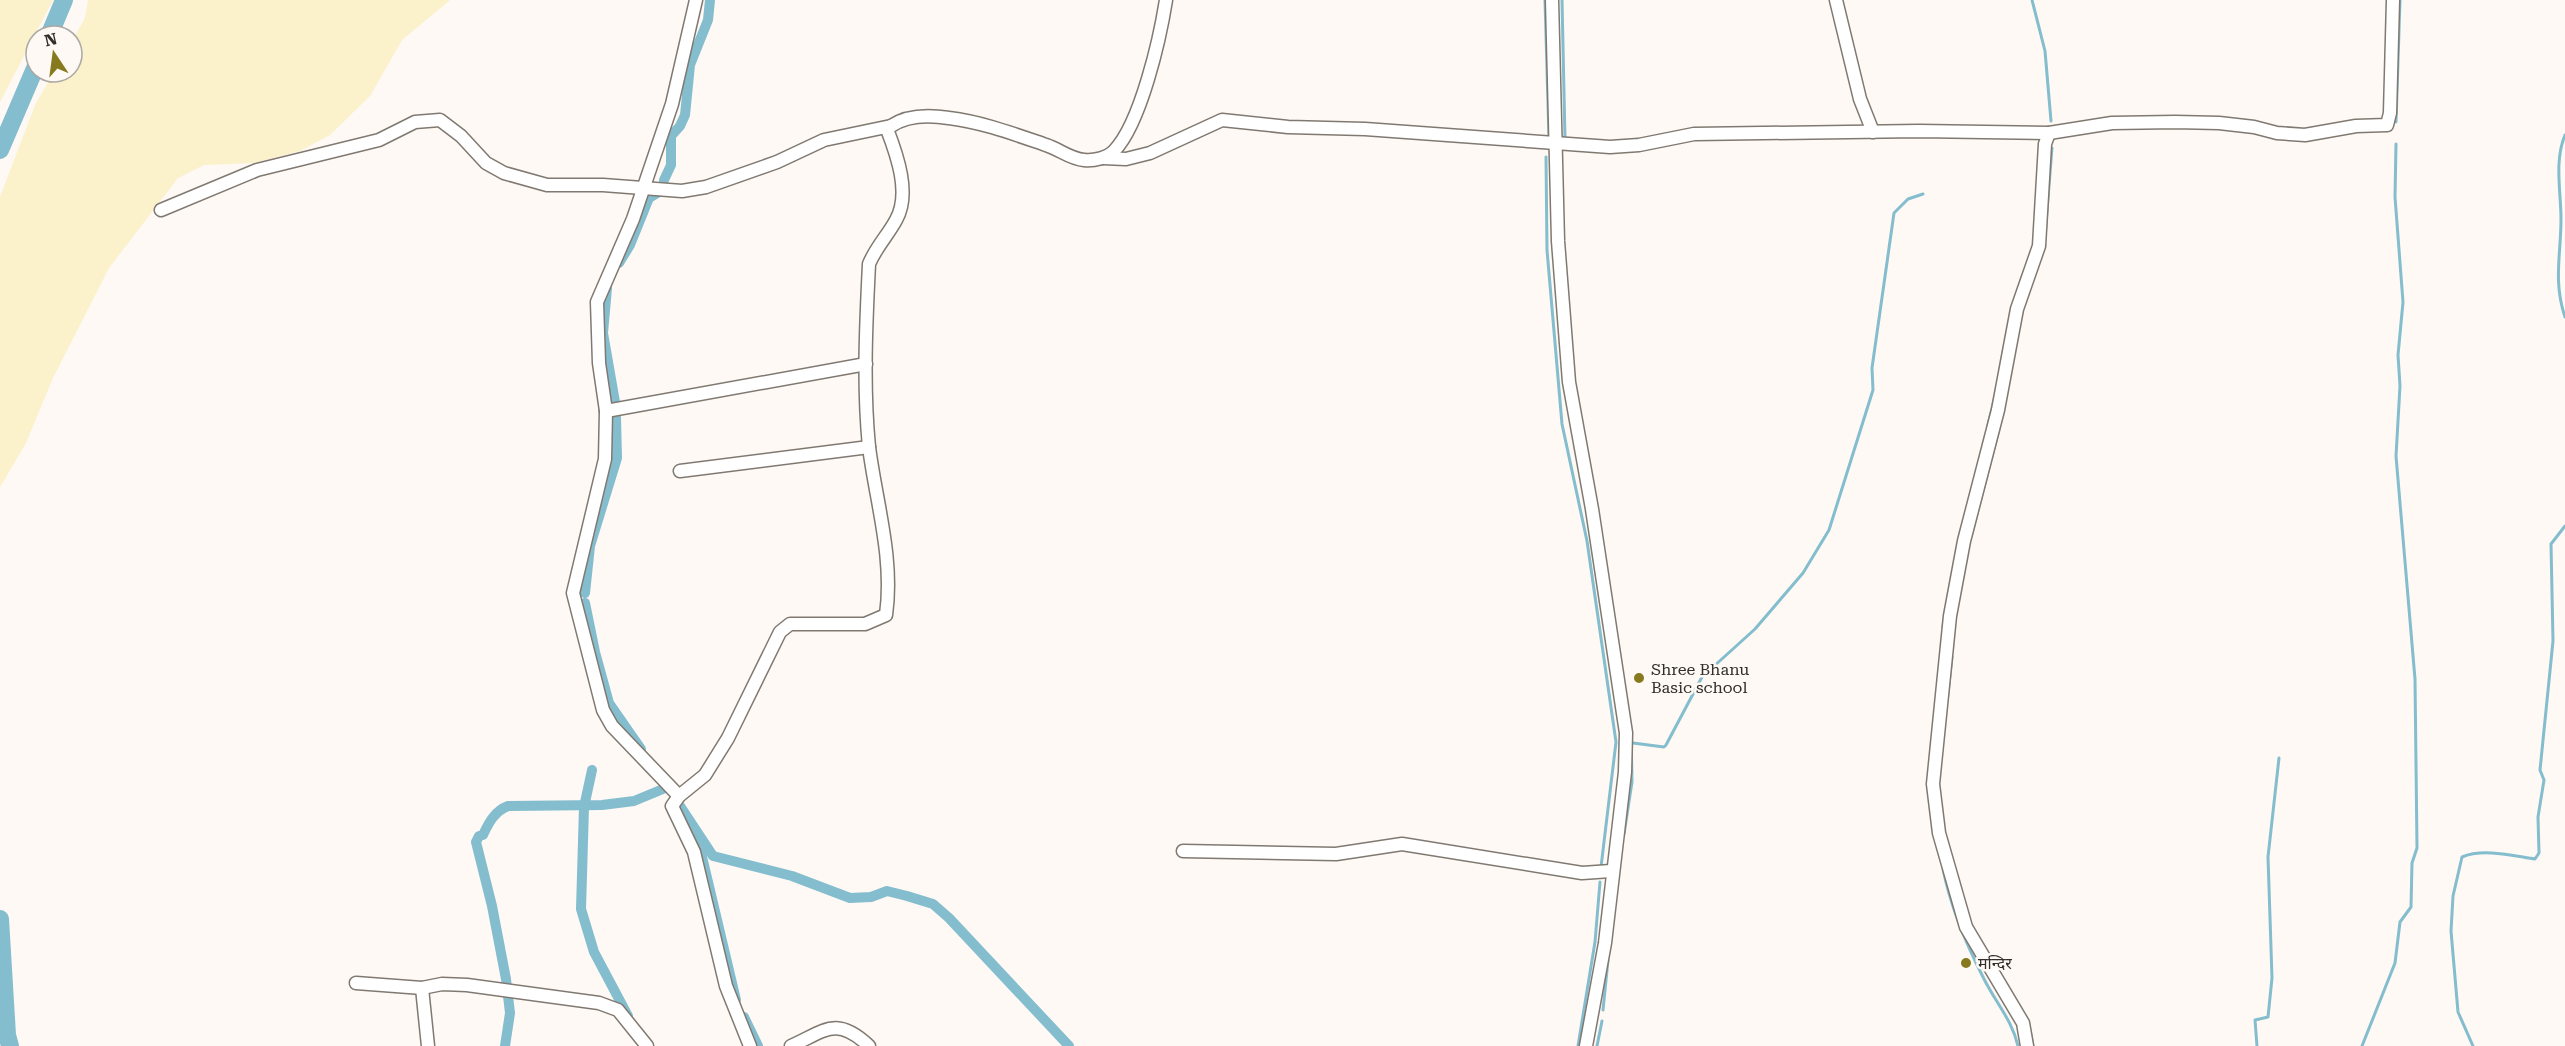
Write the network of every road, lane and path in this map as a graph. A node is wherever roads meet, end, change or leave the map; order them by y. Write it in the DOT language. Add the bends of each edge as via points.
graph roads {
  1 [pos="696,0"];
  2 [pos="1166,0"];
  3 [pos="1552,0"];
  4 [pos="1836,0"];
  5 [pos="2393,0"];
  6 [pos="891,126"];
  7 [pos="1873,132"];
  8 [pos="2049,133"];
  9 [pos="1555,144"];
  10 [pos="1103,158"];
  11 [pos="644,189"];
  12 [pos="160,210"];
  13 [pos="866,364"];
  14 [pos="606,411"];
  15 [pos="870,447"];
  16 [pos="680,471"];
  17 [pos="678,796"];
  18 [pos="1183,851"];
  19 [pos="1611,871"];
  20 [pos="356,983"];
  21 [pos="422,988"];
  22 [pos="428,1046"];
  23 [pos="647,1046"];
  24 [pos="750,1046"];
  25 [pos="791,1046"];
  26 [pos="869,1046"];
  27 [pos="1586,1046"];
  28 [pos="2027,1046"];
  1 -- 11 [label="street" via="672,104"];
  2 -- 10 [label="street" via="1153,57 1130,127 1114,151"];
  3 -- 9 [label="street"];
  4 -- 7 [label="street" via="1860,99"];
  5 -- 8 [label="street" via="2387,125 2305,135 2218,123 2112,123"];
  6 -- 10 [label="street" via="913,118 950,118 1004,131 1072,157"];
  6 -- 11 [label="street" via="824,140 706,188"];
  6 -- 13 [label="street" via="886,129 902,177 903,204 868,264"];
  7 -- 8 [label="street"];
  7 -- 9 [label="street" via="1694,134 1619,146"];
  8 -- 28 [label="street" via="2044,144 2039,246 2016,309 1998,410 1964,541 1950,616 1933,784 1939,833 1966,927 2023,1023"];
  9 -- 10 [label="street" via="1222,120 1150,153 1126,159"];
  9 -- 19 [label="street" via="1560,286 1569,382 1626,733 1625,772"];
  11 -- 12 [label="street" via="547,185 504,173 486,163 440,120 415,122 379,140 257,170"];
  11 -- 14 [label="street" via="597,302 599,363"];
  13 -- 14 [label="street"];
  13 -- 15 [label="street"];
  14 -- 17 [label="street" via="605,459 573,593 603,710 612,726"];
  15 -- 16 [label="street"];
  15 -- 17 [label="street" via="888,571 886,615 865,624 790,624 780,632 728,738 705,775"];
  17 -- 24 [label="street" via="672,809 694,852 726,986"];
  18 -- 19 [label="street" via="1336,854 1402,844 1582,873"];
  19 -- 27 [label="street" via="1605,943"];
  20 -- 21 [label="street"];
  21 -- 22 [label="street"];
  21 -- 23 [label="street" via="467,985 599,1003 618,1010"];
  25 -- 26 [label="street" via="824,1029 840,1028 854,1032"];
}
